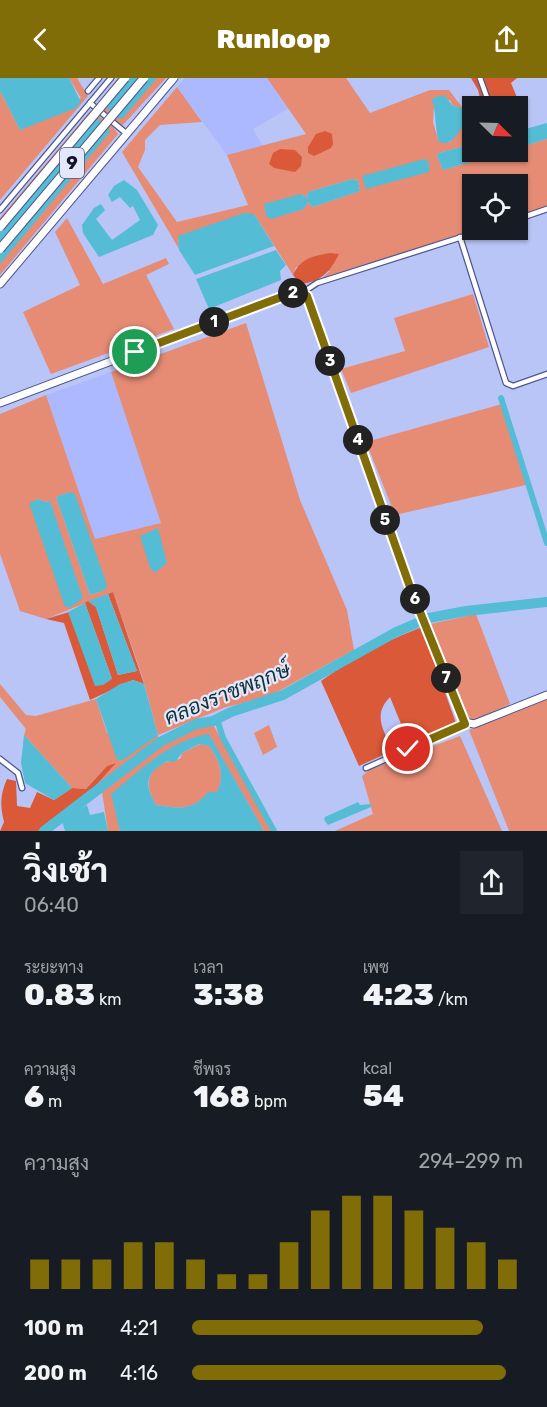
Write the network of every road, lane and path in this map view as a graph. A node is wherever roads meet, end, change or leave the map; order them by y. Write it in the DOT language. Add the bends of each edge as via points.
graph roads {
  1 [pos="99,78"];
  2 [pos="111,78"];
  3 [pos="126,78"];
  4 [pos="144,78"];
  5 [pos="174,78"];
  6 [pos="480,78"];
  7 [pos="88,91"];
  8 [pos="486,96"];
  9 [pos="90,102"];
  10 [pos="127,134"];
  11 [pos="547,209"];
  12 [pos="0,210"];
  13 [pos="528,216"];
  14 [pos="0,227"];
  15 [pos="460,237"];
  16 [pos="0,249"];
  17 [pos="0,284"];
  18 [pos="302,293"];
  19 [pos="547,374"];
  20 [pos="0,403"];
  21 [pos="547,695"];
  22 [pos="465,724"];
  23 [pos="0,759"];
  24 [pos="366,768"];
  25 [pos="22,788"];
  1 -- 7 [label="street"];
  2 -- 9 [label="street"];
  3 -- 14 [label="highway, 9, bridge"];
  4 -- 16 [label="highway, 9, bridge"];
  5 -- 10 [label="street"];
  6 -- 8 [label="street"];
  9 -- 10 [label="street"];
  9 -- 12 [label="street"];
  10 -- 17 [label="street"];
  11 -- 13 [label="street"];
  15 -- 18 [label="street" via="317,283"];
  15 -- 19 [label="street" via="506,383 513,386"];
  18 -- 20 [label="street" via="292,293"];
  18 -- 22 [label="street" via="313,310 390,533"];
  21 -- 22 [label="street" via="474,724"];
  22 -- 24 [label="street"];
  23 -- 25 [label="street" via="18,774"];
}
